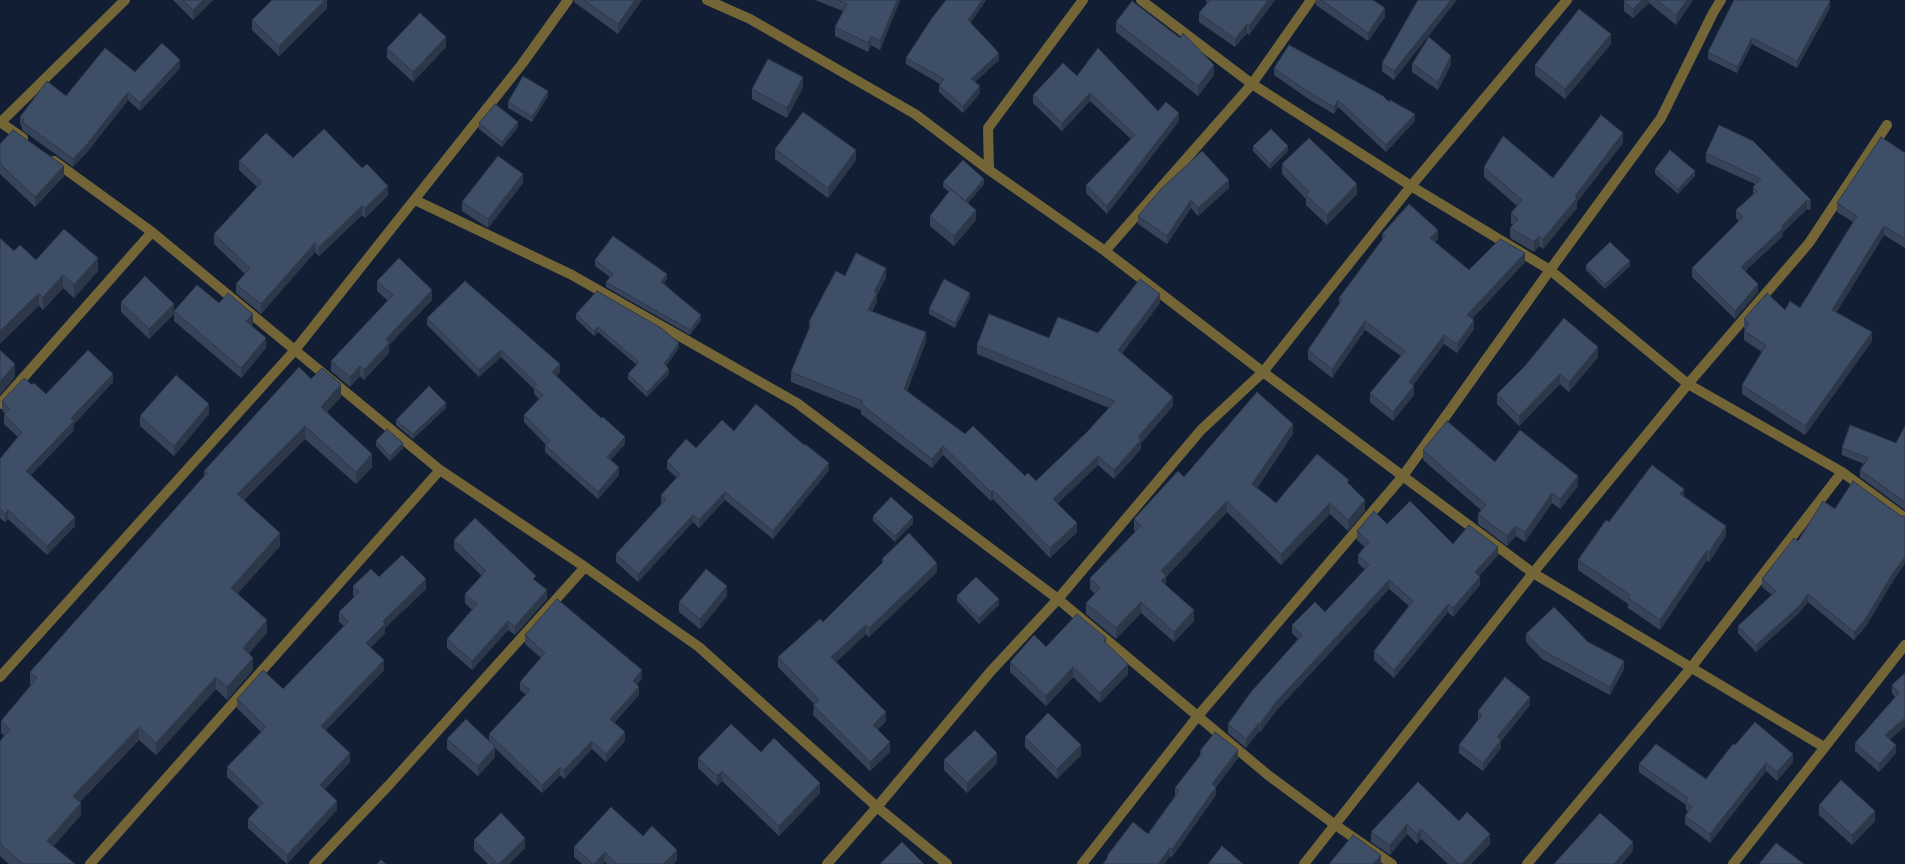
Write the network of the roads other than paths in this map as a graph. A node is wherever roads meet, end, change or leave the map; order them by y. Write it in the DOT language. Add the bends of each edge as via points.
graph roads {
  1 [pos="125,0"];
  2 [pos="568,0"];
  3 [pos="707,0"];
  4 [pos="1083,0"];
  5 [pos="1141,0"];
  6 [pos="1311,0"];
  7 [pos="1567,0"];
  8 [pos="1721,0"];
  9 [pos="1252,84"];
  10 [pos="0,122"];
  11 [pos="1887,126"];
  12 [pos="33,145"];
  13 [pos="45,154"];
  14 [pos="989,170"];
  15 [pos="1411,186"];
  16 [pos="415,200"];
  17 [pos="152,232"];
  18 [pos="1105,251"];
  19 [pos="1550,270"];
  20 [pos="296,350"];
  21 [pos="1263,372"];
  22 [pos="1688,384"];
  23 [pos="0,404"];
  24 [pos="440,470"];
  25 [pos="1842,472"];
  26 [pos="1403,476"];
  27 [pos="1905,518"];
  28 [pos="585,567"];
  29 [pos="1533,573"];
  30 [pos="1058,599"];
  31 [pos="1905,645"];
  32 [pos="1690,669"];
  33 [pos="0,677"];
  34 [pos="1197,717"];
  35 [pos="1824,747"];
  36 [pos="877,808"];
  37 [pos="1334,824"];
  38 [pos="90,864"];
  39 [pos="314,864"];
  40 [pos="827,864"];
  41 [pos="947,864"];
  42 [pos="1082,864"];
  43 [pos="1304,864"];
  44 [pos="1392,864"];
  45 [pos="1527,864"];
  46 [pos="1733,864"];
  1 -- 10 [label="street"];
  2 -- 16 [label="street" via="522,64"];
  3 -- 14 [label="street" via="750,19 915,114"];
  4 -- 14 [label="street" via="988,128"];
  5 -- 9 [label="street"];
  6 -- 9 [label="street"];
  7 -- 15 [label="street"];
  8 -- 19 [label="street" via="1660,118"];
  9 -- 15 [label="street"];
  9 -- 18 [label="street"];
  10 -- 12 [label="street"];
  11 -- 22 [label="street" via="1808,243"];
  13 -- 17 [label="street"];
  14 -- 18 [label="street"];
  15 -- 19 [label="street"];
  15 -- 21 [label="street"];
  16 -- 20 [label="street"];
  16 -- 30 [label="street" via="572,275 797,403"];
  17 -- 20 [label="street"];
  17 -- 23 [label="street"];
  18 -- 21 [label="street"];
  19 -- 22 [label="street"];
  19 -- 26 [label="street"];
  20 -- 24 [label="street"];
  20 -- 33 [label="street"];
  21 -- 26 [label="street"];
  21 -- 30 [label="street" via="1200,430"];
  22 -- 25 [label="street"];
  22 -- 29 [label="street"];
  24 -- 28 [label="street"];
  24 -- 38 [label="street"];
  25 -- 27 [label="street"];
  25 -- 32 [label="street"];
  26 -- 29 [label="street"];
  26 -- 34 [label="street"];
  28 -- 36 [label="street" via="699,647"];
  28 -- 39 [label="street"];
  29 -- 32 [label="street"];
  29 -- 37 [label="street"];
  30 -- 34 [label="street"];
  30 -- 36 [label="street" via="991,671"];
  31 -- 35 [label="street"];
  32 -- 35 [label="street"];
  32 -- 45 [label="street"];
  34 -- 37 [label="street" via="1268,775"];
  34 -- 42 [label="street"];
  35 -- 46 [label="street"];
  36 -- 40 [label="street"];
  36 -- 41 [label="street"];
  37 -- 43 [label="street"];
  37 -- 44 [label="street"];
}
